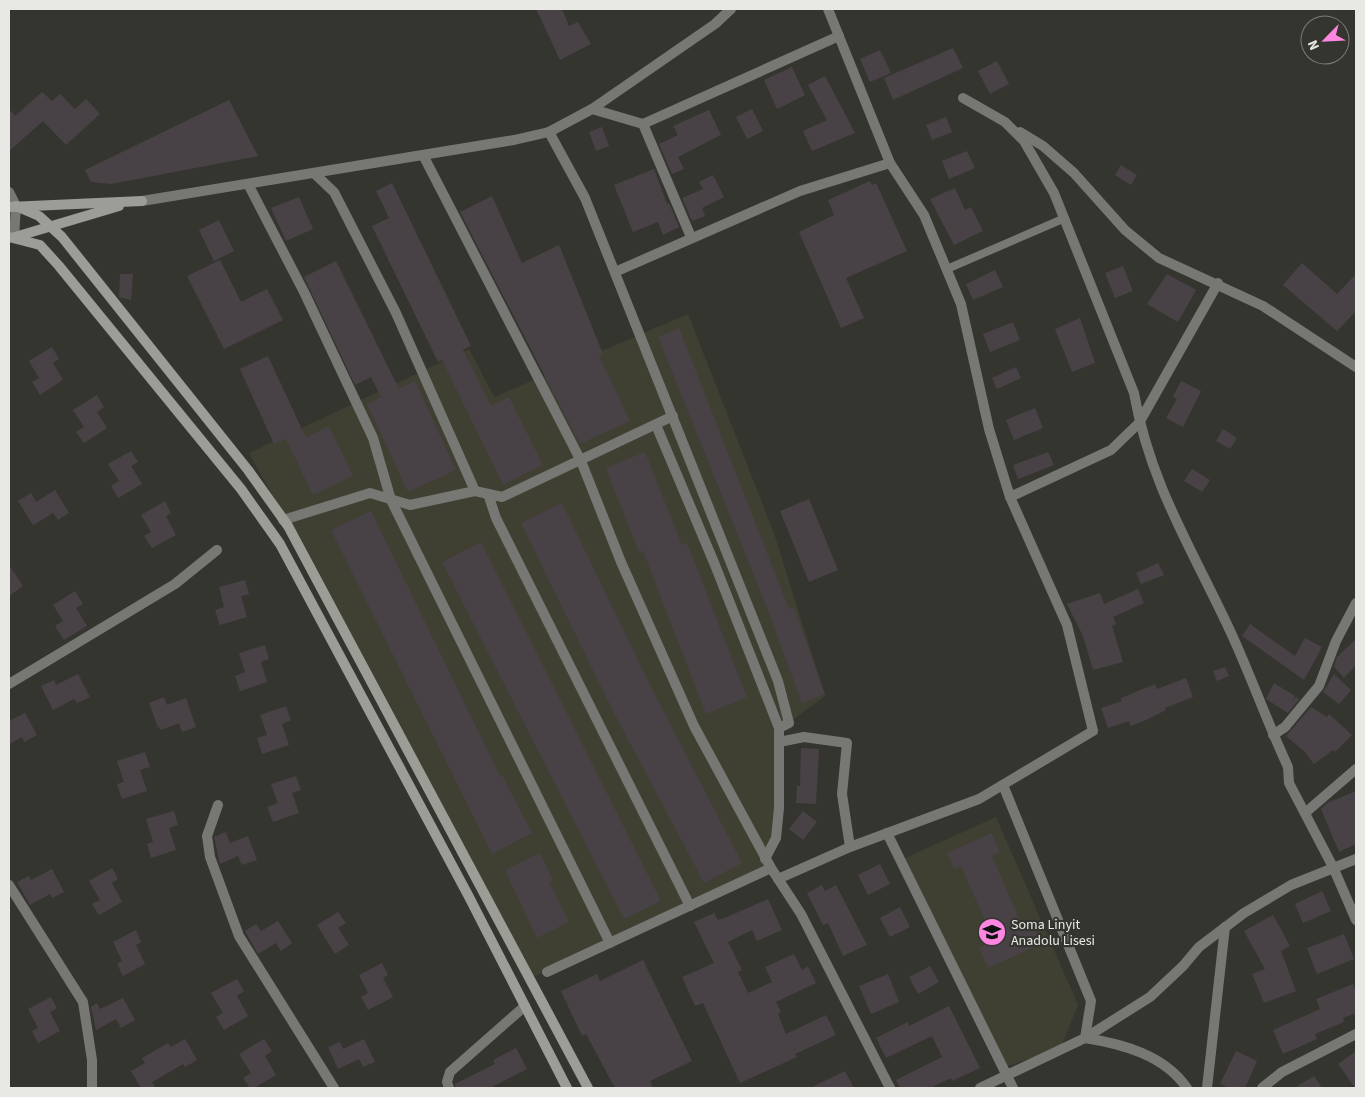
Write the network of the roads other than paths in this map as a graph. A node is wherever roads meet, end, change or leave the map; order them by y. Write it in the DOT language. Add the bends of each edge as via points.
graph roads {
  1 [pos="731,9"];
  2 [pos="828,9"];
  3 [pos="839,36"];
  4 [pos="963,98"];
  5 [pos="592,110"];
  6 [pos="1005,122"];
  7 [pos="643,124"];
  8 [pos="549,132"];
  9 [pos="423,155"];
  10 [pos="890,163"];
  11 [pos="314,173"];
  12 [pos="248,184"];
  13 [pos="9,192"];
  14 [pos="142,201"];
  15 [pos="12,207"];
  16 [pos="1064,218"];
  17 [pos="52,226"];
  18 [pos="12,237"];
  19 [pos="691,237"];
  20 [pos="947,268"];
  21 [pos="615,272"];
  22 [pos="1218,283"];
  23 [pos="1356,366"];
  24 [pos="673,416"];
  25 [pos="1139,423"];
  26 [pos="656,425"];
  27 [pos="581,461"];
  28 [pos="475,491"];
  29 [pos="488,494"];
  30 [pos="1010,497"];
  31 [pos="391,500"];
  32 [pos="284,520"];
  33 [pos="217,550"];
  34 [pos="1356,603"];
  35 [pos="9,684"];
  36 [pos="779,728"];
  37 [pos="1273,735"];
  38 [pos="779,742"];
  39 [pos="1356,769"];
  40 [pos="1003,785"];
  41 [pos="218,805"];
  42 [pos="1305,813"];
  43 [pos="887,833"];
  44 [pos="850,847"];
  45 [pos="1356,859"];
  46 [pos="768,864"];
  47 [pos="1333,867"];
  48 [pos="778,879"];
  49 [pos="9,885"];
  50 [pos="690,906"];
  51 [pos="1356,920"];
  52 [pos="1225,927"];
  53 [pos="610,943"];
  54 [pos="547,972"];
  55 [pos="525,1006"];
  56 [pos="1356,1034"];
  57 [pos="1086,1038"];
  58 [pos="1007,1076"];
  59 [pos="92,1088"];
  60 [pos="334,1088"];
  61 [pos="449,1088"];
  62 [pos="567,1088"];
  63 [pos="588,1088"];
  64 [pos="890,1088"];
  65 [pos="980,1088"];
  66 [pos="1013,1088"];
  67 [pos="1187,1088"];
  68 [pos="1207,1088"];
  69 [pos="1262,1088"];
  1 -- 5 [label="street" via="715,24"];
  2 -- 3 [label="street"];
  3 -- 7 [label="street"];
  3 -- 10 [label="street"];
  4 -- 6 [label="street"];
  5 -- 7 [label="street"];
  5 -- 8 [label="street"];
  6 -- 16 [label="street" via="1024,141 1054,193"];
  6 -- 22 [label="street" via="1043,146 1074,173 1125,230 1159,258"];
  7 -- 19 [label="street"];
  8 -- 9 [label="street"];
  8 -- 21 [label="street" via="585,198"];
  9 -- 11 [label="street"];
  9 -- 27 [label="street"];
  10 -- 19 [label="street" via="800,191"];
  10 -- 20 [label="street" via="924,215"];
  11 -- 12 [label="street"];
  11 -- 28 [label="street" via="334,192 396,313"];
  12 -- 14 [label="street"];
  12 -- 31 [label="street" via="374,438"];
  13 -- 15 [label="street"];
  14 -- 15 [label="main road"];
  14 -- 17 [label="main road"];
  15 -- 17 [label="main road" via="39,216"];
  15 -- 18 [label="street"];
  16 -- 20 [label="lane"];
  16 -- 25 [label="street" via="1134,393"];
  17 -- 18 [label="main road"];
  17 -- 32 [label="main road" via="248,470"];
  18 -- 55 [label="main road" via="40,245 59,266 240,489 280,544"];
  19 -- 21 [label="street"];
  20 -- 30 [label="street" via="961,304 989,429"];
  21 -- 24 [label="street"];
  22 -- 23 [label="street" via="1263,306"];
  22 -- 25 [label="street"];
  24 -- 26 [label="street"];
  24 -- 36 [label="street" via="778,681 789,723"];
  25 -- 30 [label="street" via="1111,450"];
  25 -- 37 [label="street" via="1174,520 1232,635"];
  26 -- 27 [label="street"];
  26 -- 36 [label="street"];
  27 -- 29 [label="street" via="502,497"];
  27 -- 46 [label="street" via="621,562 694,726"];
  28 -- 29 [label="street"];
  28 -- 31 [label="street" via="410,505"];
  29 -- 50 [label="street" via="496,518"];
  30 -- 40 [label="street" via="1067,625 1093,731"];
  31 -- 32 [label="street" via="370,493"];
  31 -- 53 [label="street"];
  32 -- 63 [label="main road"];
  33 -- 35 [label="street" via="175,584"];
  34 -- 37 [label="street" via="1336,641 1319,686 1285,727"];
  36 -- 38 [label="street"];
  37 -- 42 [label="street" via="1288,767 1289,782"];
  38 -- 44 [label="street" via="804,737 847,743 842,794"];
  38 -- 46 [label="street" via="776,838"];
  39 -- 42 [label="street"];
  40 -- 43 [label="street" via="979,799"];
  40 -- 57 [label="street" via="1091,1001"];
  41 -- 60 [label="street" via="207,836 210,857 239,936"];
  42 -- 47 [label="street"];
  43 -- 44 [label="street"];
  43 -- 58 [label="street"];
  44 -- 48 [label="street"];
  45 -- 47 [label="street"];
  46 -- 48 [label="street"];
  46 -- 50 [label="street"];
  47 -- 51 [label="street"];
  47 -- 52 [label="street" via="1291,885"];
  48 -- 64 [label="street" via="802,914"];
  49 -- 59 [label="street" via="83,1002 92,1060"];
  50 -- 53 [label="street"];
  52 -- 57 [label="street" via="1199,946 1150,997"];
  52 -- 68 [label="street"];
  53 -- 54 [label="street"];
  55 -- 61 [label="street" via="450,1072"];
  55 -- 62 [label="main road"];
  56 -- 69 [label="street" via="1282,1072"];
  57 -- 58 [label="street"];
  57 -- 67 [label="street" via="1142,1052 1165,1066"];
  58 -- 65 [label="street"];
  58 -- 66 [label="street"];
}
